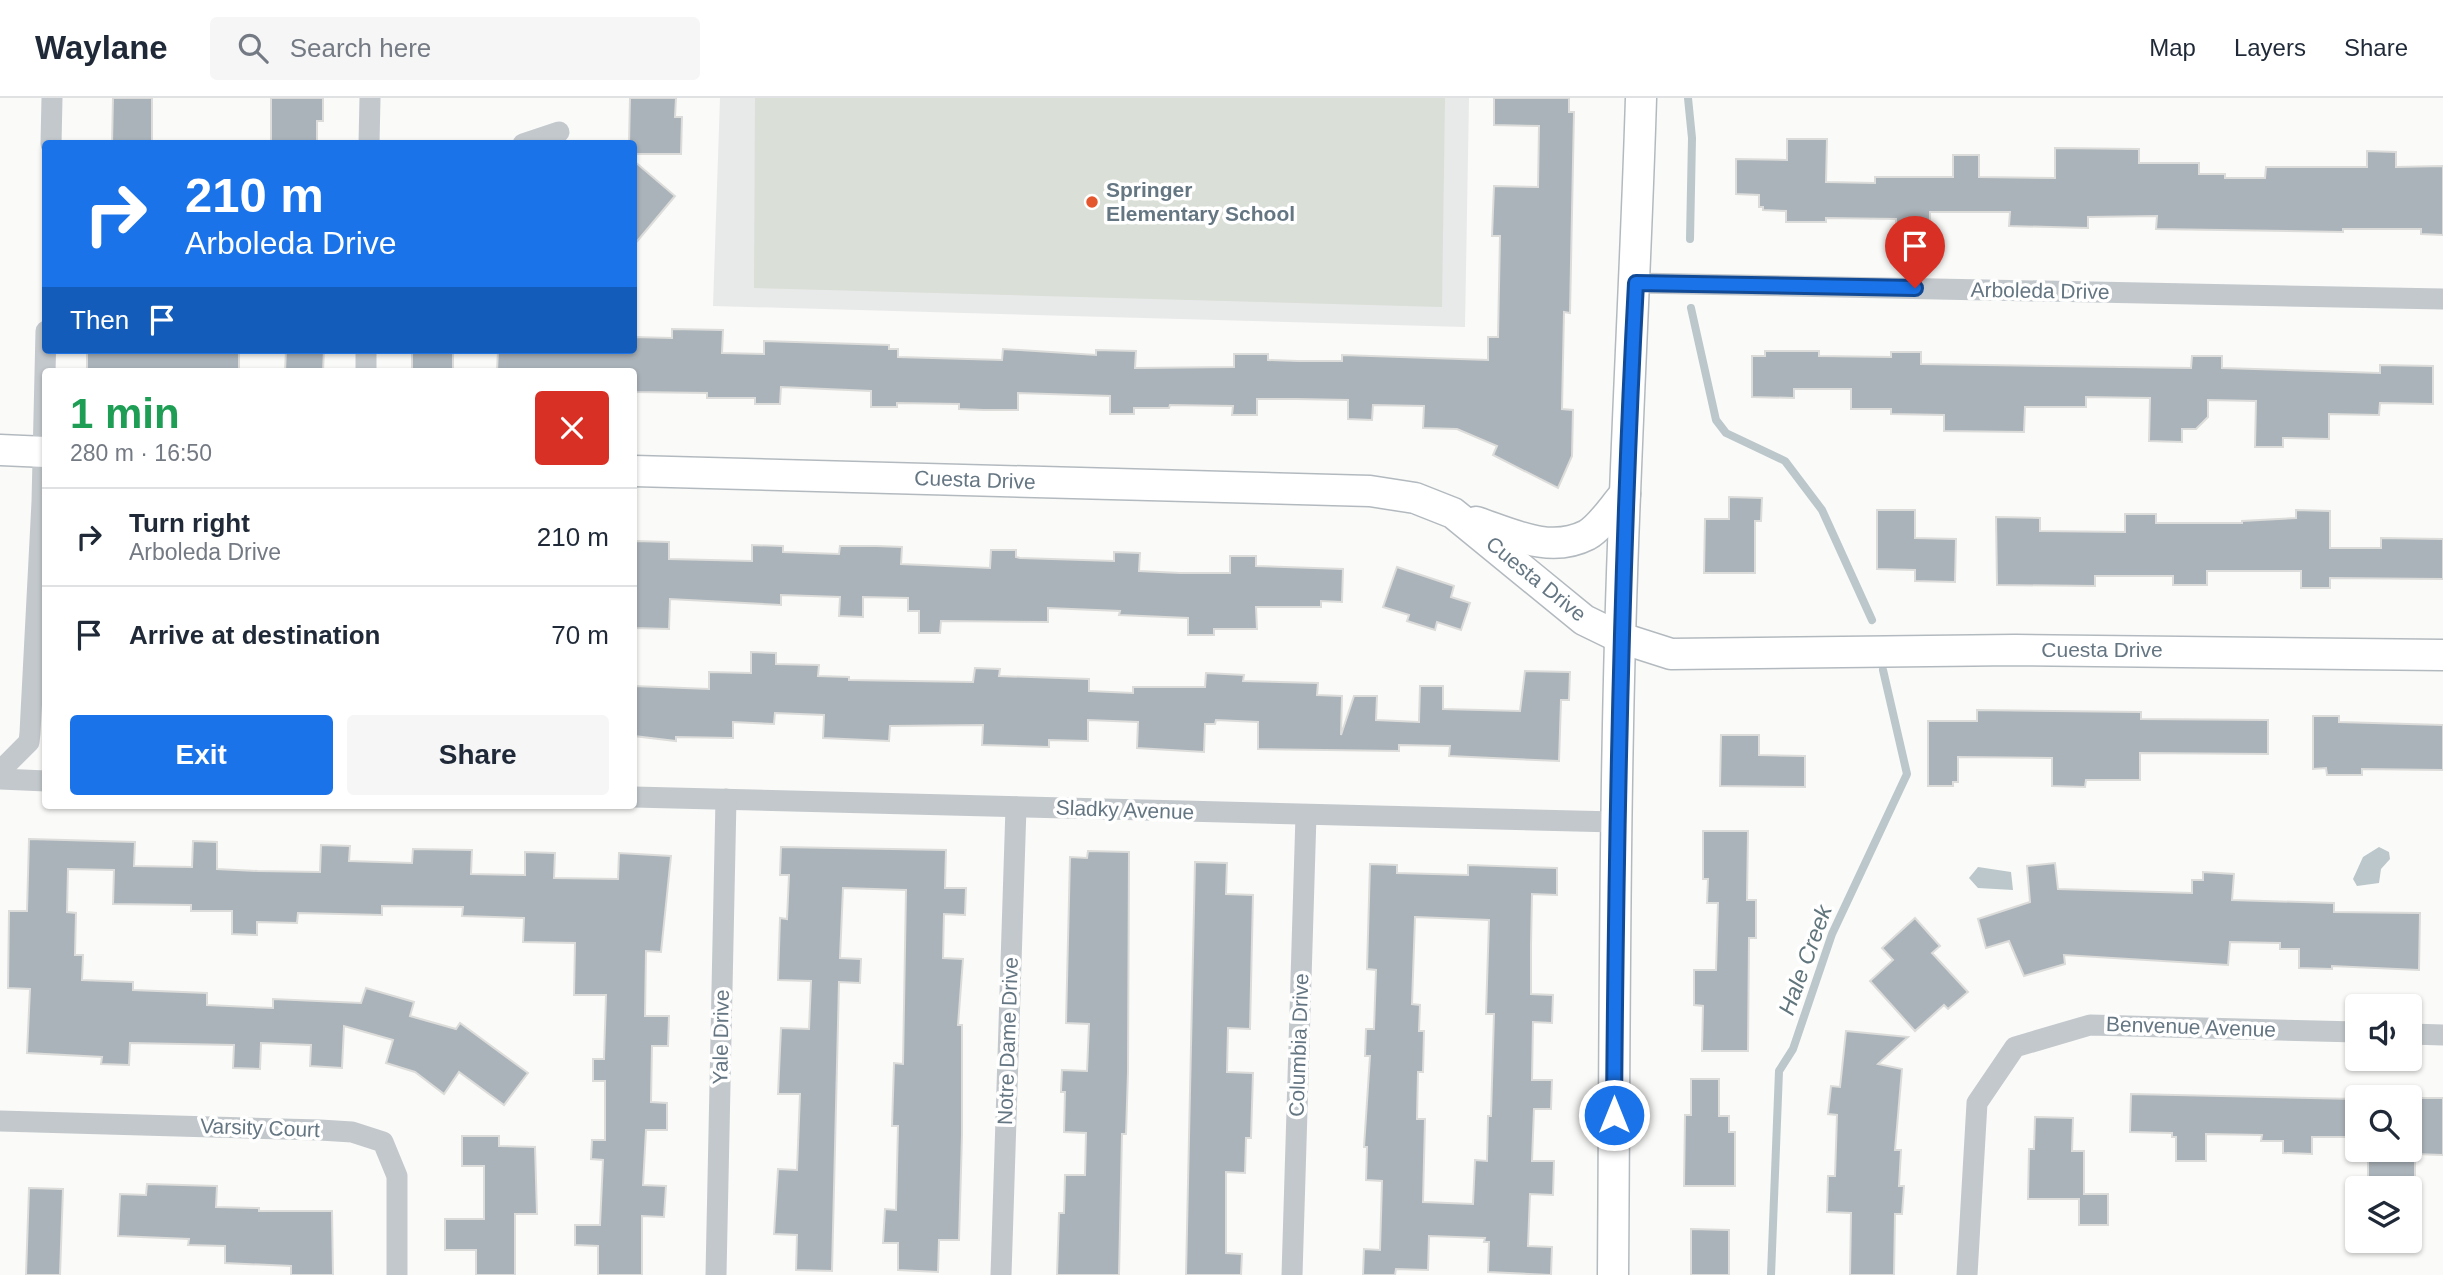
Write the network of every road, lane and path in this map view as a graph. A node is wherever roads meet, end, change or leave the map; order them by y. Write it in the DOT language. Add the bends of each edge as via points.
graph roads {
  1 [pos="52,98"];
  2 [pos="370,98"];
  3 [pos="1641,98"];
  4 [pos="559,132"];
  5 [pos="51,140"];
  6 [pos="369,140"];
  7 [pos="535,140"];
  8 [pos="1636,283"];
  9 [pos="2443,299"];
  10 [pos="0,450"];
  11 [pos="42,452"];
  12 [pos="637,471"];
  13 [pos="42,491"];
  14 [pos="1625,494"];
  15 [pos="1453,513"];
  16 [pos="1621,638"];
  17 [pos="2443,655"];
  18 [pos="0,772"];
  19 [pos="0,779"];
  20 [pos="42,781"];
  21 [pos="637,797"];
  22 [pos="726,799"];
  23 [pos="1016,807"];
  24 [pos="1306,815"];
  25 [pos="1616,822"];
  26 [pos="2345,1032"];
  27 [pos="2422,1034"];
  28 [pos="2443,1035"];
  29 [pos="0,1121"];
  30 [pos="397,1275"];
  31 [pos="716,1275"];
  32 [pos="1001,1275"];
  33 [pos="1292,1275"];
  34 [pos="1614,1275"];
  35 [pos="1967,1275"];
  1 -- 5 [label="street"];
  2 -- 6 [label="street"];
  3 -- 8 [label="street"];
  4 -- 7 [label="street"];
  8 -- 9 [label="street, Arboleda Drive"];
  8 -- 14 [label="street"];
  10 -- 11 [label="street"];
  12 -- 15 [label="street, Cuesta Drive" via="1370,491 1415,498"];
  13 -- 18 [label="street" via="29,742"];
  14 -- 15 [label="street" via="1588,534 1557,544 1534,542"];
  14 -- 16 [label="street"];
  15 -- 16 [label="street, Cuesta Drive" via="1581,618"];
  16 -- 17 [label="street, Cuesta Drive" via="1671,654 2028,650"];
  16 -- 25 [label="street"];
  19 -- 20 [label="street"];
  21 -- 22 [label="street, Sladky Avenue"];
  22 -- 23 [label="street, Sladky Avenue"];
  22 -- 31 [label="street, Yale Drive"];
  23 -- 24 [label="street, Sladky Avenue"];
  23 -- 32 [label="street, Notre Dame Drive"];
  24 -- 25 [label="street, Sladky Avenue"];
  24 -- 33 [label="street, Columbia Drive"];
  25 -- 34 [label="street"];
  26 -- 35 [label="street, Benvenue Avenue" via="2090,1025 2015,1047 1977,1103"];
  27 -- 28 [label="street"];
  29 -- 30 [label="street, Varsity Court" via="320,1130 352,1132 383,1142 397,1176"];
}
